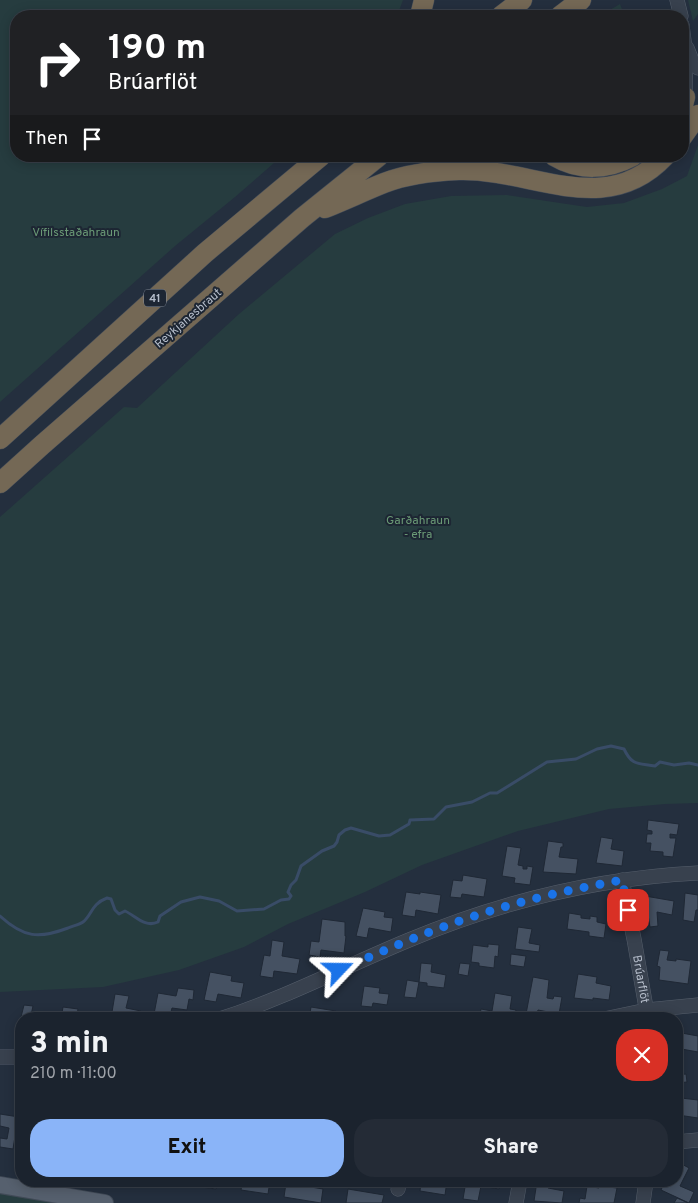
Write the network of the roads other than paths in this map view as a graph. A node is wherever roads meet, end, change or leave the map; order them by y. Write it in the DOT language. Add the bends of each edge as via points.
graph roads {
  1 [pos="522,0"];
  2 [pos="582,0"];
  3 [pos="509,10"];
  4 [pos="568,10"];
  5 [pos="689,54"];
  6 [pos="698,68"];
  7 [pos="698,116"];
  8 [pos="689,128"];
  9 [pos="312,162"];
  10 [pos="372,162"];
  11 [pos="563,162"];
  12 [pos="621,162"];
  13 [pos="659,162"];
  14 [pos="302,218"];
  15 [pos="0,439"];
  16 [pos="0,483"];
  17 [pos="698,873"];
  18 [pos="622,880"];
  19 [pos="698,1005"];
  20 [pos="238,1012"];
  21 [pos="648,1012"];
  22 [pos="659,1012"];
  23 [pos="15,1057"];
  24 [pos="0,1058"];
  25 [pos="698,1140"];
  26 [pos="683,1141"];
  27 [pos="0,1185"];
  28 [pos="519,1187"];
  29 [pos="645,1187"];
  30 [pos="105,1203"];
  31 [pos="516,1203"];
  32 [pos="643,1203"];
  1 -- 3 [label="highway"];
  2 -- 4 [label="highway"];
  5 -- 6 [label="street"];
  7 -- 8 [label="highway"];
  9 -- 15 [label="highway, 41" via="205,253"];
  10 -- 14 [label="highway, Reykjanesbraut"];
  11 -- 12 [label="highway" via="582,168"];
  13 -- 14 [label="highway" via="639,178 603,189 554,184 508,174 460,170 429,172 386,182"];
  14 -- 16 [label="highway, Reykjanesbraut"];
  17 -- 18 [label="street"];
  18 -- 20 [label="street" via="568,890 480,914"];
  18 -- 21 [label="street, Brúarflöt"];
  19 -- 22 [label="street"];
  23 -- 24 [label="street"];
  25 -- 26 [label="street"];
  27 -- 30 [label="main road"];
  28 -- 31 [label="street"];
  29 -- 32 [label="street"];
}
